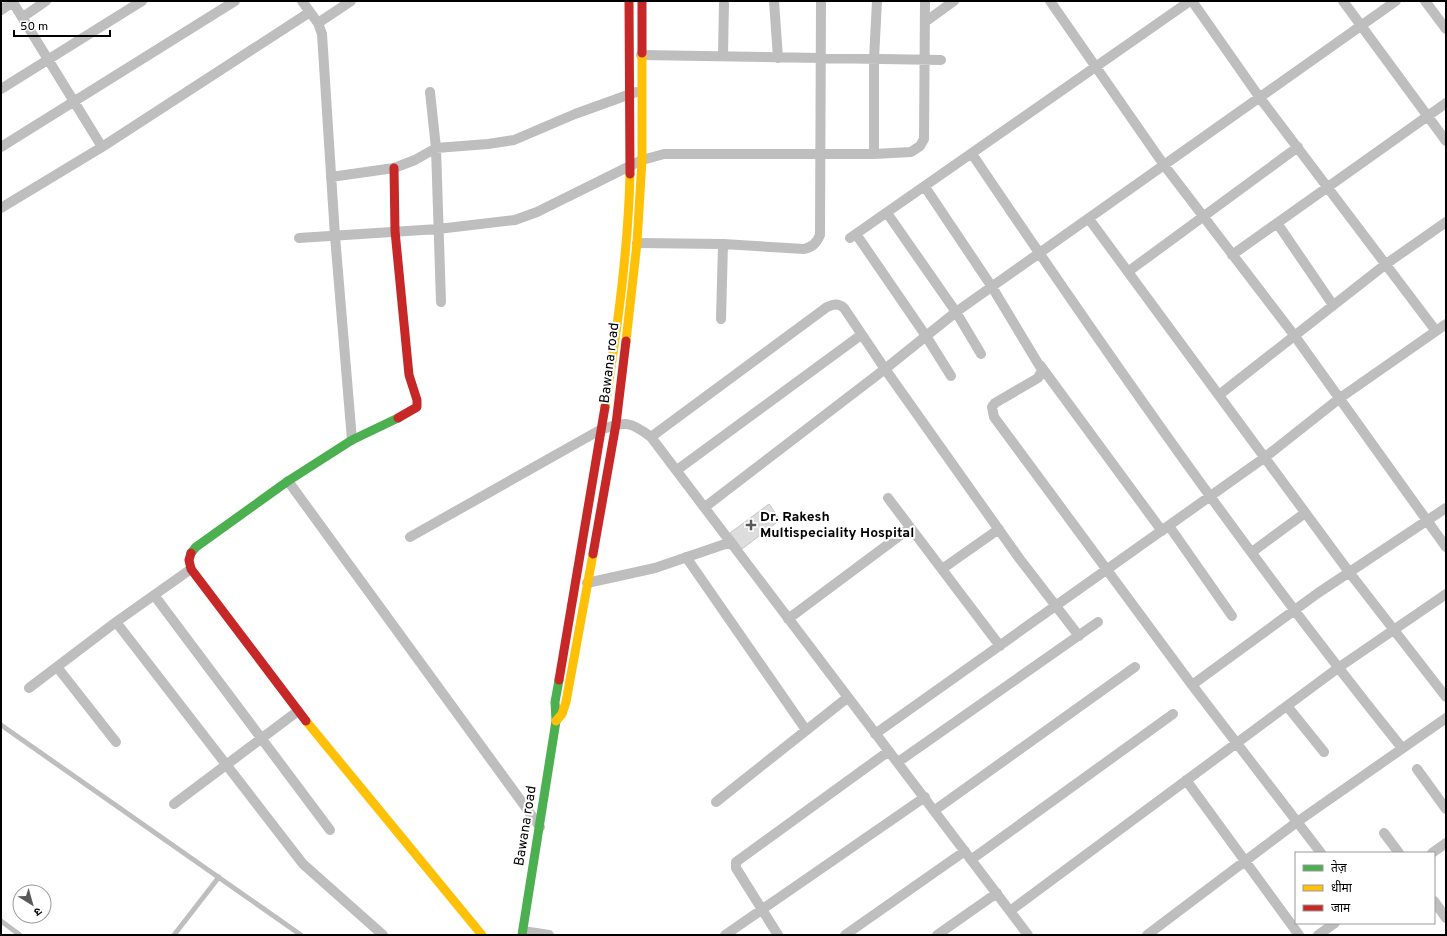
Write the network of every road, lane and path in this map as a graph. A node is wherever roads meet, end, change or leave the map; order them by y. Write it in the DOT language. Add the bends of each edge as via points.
graph roads {
  1 [pos="12,1"];
  2 [pos="46,1"];
  3 [pos="142,1"];
  4 [pos="235,1"];
  5 [pos="302,1"];
  6 [pos="351,1"];
  7 [pos="629,1"];
  8 [pos="642,1"];
  9 [pos="724,1"];
  10 [pos="774,1"];
  11 [pos="821,1"];
  12 [pos="877,1"];
  13 [pos="925,1"];
  14 [pos="954,1"];
  15 [pos="1050,1"];
  16 [pos="1191,1"];
  17 [pos="1343,1"];
  18 [pos="1396,1"];
  19 [pos="1425,1"];
  20 [pos="1,10"];
  21 [pos="310,12"];
  22 [pos="23,17"];
  23 [pos="925,22"];
  24 [pos="318,23"];
  25 [pos="1361,26"];
  26 [pos="1446,29"];
  27 [pos="641,55"];
  28 [pos="723,56"];
  29 [pos="778,58"];
  30 [pos="820,58"];
  31 [pos="874,59"];
  32 [pos="48,60"];
  33 [pos="925,60"];
  34 [pos="941,60"];
  35 [pos="1095,68"];
  36 [pos="1,89"];
  37 [pos="642,90"];
  38 [pos="430,92"];
  39 [pos="631,93"];
  40 [pos="1260,98"];
  41 [pos="74,100"];
  42 [pos="1446,103"];
  43 [pos="1428,116"];
  44 [pos="1446,141"];
  45 [pos="1,147"];
  46 [pos="102,147"];
  47 [pos="1298,147"];
  48 [pos="436,148"];
  49 [pos="820,154"];
  50 [pos="874,154"];
  51 [pos="972,154"];
  52 [pos="642,160"];
  53 [pos="630,165"];
  54 [pos="1164,165"];
  55 [pos="394,168"];
  56 [pos="331,177"];
  57 [pos="1328,186"];
  58 [pos="925,187"];
  59 [pos="1,208"];
  60 [pos="887,212"];
  61 [pos="1202,216"];
  62 [pos="1089,218"];
  63 [pos="1446,222"];
  64 [pos="1277,223"];
  65 [pos="438,230"];
  66 [pos="395,231"];
  67 [pos="335,236"];
  68 [pos="299,238"];
  69 [pos="637,243"];
  70 [pos="723,244"];
  71 [pos="1039,254"];
  72 [pos="1232,255"];
  73 [pos="1386,264"];
  74 [pos="1129,271"];
  75 [pos="992,287"];
  76 [pos="441,302"];
  77 [pos="1333,305"];
  78 [pos="956,312"];
  79 [pos="721,319"];
  80 [pos="1446,324"];
  81 [pos="1436,331"];
  82 [pos="861,335"];
  83 [pos="926,336"];
  84 [pos="1294,336"];
  85 [pos="981,354"];
  86 [pos="1040,365"];
  87 [pos="885,369"];
  88 [pos="951,376"];
  89 [pos="608,382"];
  90 [pos="621,383"];
  91 [pos="1219,395"];
  92 [pos="1340,398"];
  93 [pos="616,424"];
  94 [pos="600,430"];
  95 [pos="651,437"];
  96 [pos="352,440"];
  97 [pos="1264,458"];
  98 [pos="677,470"];
  99 [pos="288,481"];
  100 [pos="1211,496"];
  101 [pos="888,498"];
  102 [pos="705,507"];
  103 [pos="1446,508"];
  104 [pos="1305,513"];
  105 [pos="1427,521"];
  106 [pos="910,528"];
  107 [pos="1166,528"];
  108 [pos="998,529"];
  109 [pos="410,537"];
  110 [pos="731,542"];
  111 [pos="1446,547"];
  112 [pos="1252,552"];
  113 [pos="686,557"];
  114 [pos="191,568"];
  115 [pos="942,569"];
  116 [pos="1107,570"];
  117 [pos="1349,572"];
  118 [pos="587,583"];
  119 [pos="1446,594"];
  120 [pos="154,595"];
  121 [pos="1056,606"];
  122 [pos="1295,610"];
  123 [pos="1232,616"];
  124 [pos="788,619"];
  125 [pos="116,622"];
  126 [pos="1098,622"];
  127 [pos="1393,631"];
  128 [pos="1079,636"];
  129 [pos="1000,646"];
  130 [pos="57,666"];
  131 [pos="1136,667"];
  132 [pos="1338,668"];
  133 [pos="1192,685"];
  134 [pos="29,688"];
  135 [pos="847,698"];
  136 [pos="1446,698"];
  137 [pos="1287,706"];
  138 [pos="298,711"];
  139 [pos="1173,714"];
  140 [pos="1446,718"];
  141 [pos="556,721"];
  142 [pos="1,725"];
  143 [pos="806,730"];
  144 [pos="875,734"];
  145 [pos="263,739"];
  146 [pos="116,742"];
  147 [pos="1236,743"];
  148 [pos="1402,748"];
  149 [pos="889,751"];
  150 [pos="1324,752"];
  151 [pos="898,762"];
  152 [pos="228,765"];
  153 [pos="1417,768"];
  154 [pos="1186,780"];
  155 [pos="924,797"];
  156 [pos="716,802"];
  157 [pos="174,804"];
  158 [pos="1446,809"];
  159 [pos="935,810"];
  160 [pos="1297,822"];
  161 [pos="540,827"];
  162 [pos="330,830"];
  163 [pos="1384,834"];
  164 [pos="1446,843"];
  165 [pos="966,850"];
  166 [pos="1320,852"];
  167 [pos="1398,852"];
  168 [pos="1433,852"];
  169 [pos="972,859"];
  170 [pos="1244,862"];
  171 [pos="219,877"];
  172 [pos="997,893"];
  173 [pos="1435,902"];
  174 [pos="761,910"];
  175 [pos="1010,911"];
  176 [pos="1446,918"];
  177 [pos="1,921"];
  178 [pos="1334,924"];
  179 [pos="523,933"];
  180 [pos="20,935"];
  181 [pos="174,935"];
  182 [pos="301,935"];
  183 [pos="383,935"];
  184 [pos="482,935"];
  185 [pos="549,935"];
  186 [pos="725,935"];
  187 [pos="778,935"];
  188 [pos="845,935"];
  189 [pos="936,935"];
  190 [pos="1028,935"];
  191 [pos="1147,935"];
  192 [pos="1299,935"];
  193 [pos="1318,935"];
  1 -- 20 [label="street"];
  1 -- 22 [label="street"];
  2 -- 22 [label="street"];
  3 -- 32 [label="street"];
  4 -- 41 [label="street"];
  5 -- 21 [label="street"];
  6 -- 24 [label="street"];
  7 -- 39 [label="street, Bawana road"];
  8 -- 27 [label="street, Bawana road"];
  9 -- 28 [label="street"];
  10 -- 29 [label="street"];
  11 -- 30 [label="street"];
  12 -- 31 [label="street"];
  13 -- 23 [label="street"];
  14 -- 23 [label="street"];
  15 -- 35 [label="street"];
  16 -- 35 [label="street"];
  16 -- 40 [label="street"];
  17 -- 25 [label="street"];
  18 -- 25 [label="street"];
  19 -- 26 [label="street"];
  21 -- 24 [label="street"];
  21 -- 46 [label="street"];
  22 -- 32 [label="street"];
  23 -- 33 [label="street"];
  24 -- 56 [label="street" via="323,43"];
  25 -- 40 [label="street"];
  25 -- 43 [label="street"];
  27 -- 28 [label="street"];
  27 -- 37 [label="street, Bawana road"];
  28 -- 29 [label="street"];
  29 -- 30 [label="street"];
  30 -- 31 [label="street"];
  30 -- 49 [label="street"];
  31 -- 33 [label="street"];
  31 -- 50 [label="street"];
  32 -- 36 [label="street"];
  32 -- 41 [label="street"];
  33 -- 34 [label="street"];
  33 -- 50 [label="street" via="925,130 920,146 911,152"];
  35 -- 51 [label="street"];
  35 -- 54 [label="street"];
  37 -- 39 [label="street"];
  37 -- 52 [label="street, Bawana road"];
  38 -- 48 [label="street"];
  39 -- 48 [label="street" via="514,140"];
  39 -- 53 [label="street, Bawana road"];
  40 -- 47 [label="street"];
  40 -- 54 [label="street"];
  41 -- 45 [label="street"];
  41 -- 46 [label="street"];
  42 -- 43 [label="street"];
  43 -- 44 [label="street"];
  43 -- 57 [label="street"];
  46 -- 59 [label="street"];
  47 -- 57 [label="street"];
  47 -- 61 [label="street"];
  48 -- 55 [label="street"];
  48 -- 65 [label="street"];
  49 -- 50 [label="street"];
  49 -- 52 [label="street" via="664,154"];
  49 -- 70 [label="street" via="820,235 817,242 804,249"];
  51 -- 58 [label="street"];
  51 -- 71 [label="street"];
  52 -- 53 [label="street"];
  52 -- 69 [label="street, Bawana road"];
  53 -- 65 [label="street" via="526,217"];
  53 -- 89 [label="street, Bawana road" via="626,242"];
  54 -- 61 [label="street"];
  54 -- 62 [label="street"];
  55 -- 56 [label="street"];
  55 -- 66 [label="street"];
  56 -- 67 [label="street"];
  57 -- 64 [label="street"];
  57 -- 73 [label="street"];
  58 -- 60 [label="street"];
  58 -- 75 [label="street"];
  60 -- 78 [label="street"];
  60 -- 83 [label="street" via="853,236"];
  61 -- 72 [label="street"];
  61 -- 74 [label="street"];
  62 -- 71 [label="street"];
  62 -- 74 [label="street"];
  63 -- 73 [label="street"];
  64 -- 72 [label="street"];
  64 -- 77 [label="street"];
  65 -- 66 [label="street"];
  65 -- 76 [label="street"];
  66 -- 67 [label="street"];
  66 -- 96 [label="street" via="409,375 417,407"];
  67 -- 68 [label="street"];
  67 -- 96 [label="street"];
  69 -- 70 [label="street"];
  69 -- 90 [label="street, Bawana road"];
  70 -- 79 [label="street"];
  71 -- 75 [label="street"];
  71 -- 100 [label="street"];
  72 -- 84 [label="street"];
  73 -- 77 [label="street"];
  73 -- 81 [label="street"];
  74 -- 91 [label="street"];
  75 -- 78 [label="street"];
  75 -- 86 [label="street"];
  77 -- 84 [label="street"];
  78 -- 83 [label="street"];
  78 -- 85 [label="street"];
  80 -- 81 [label="street"];
  81 -- 92 [label="street"];
  82 -- 87 [label="street"];
  82 -- 95 [label="street" via="844,308 839,304 827,307"];
  82 -- 98 [label="street"];
  83 -- 87 [label="street"];
  83 -- 88 [label="street"];
  84 -- 91 [label="street"];
  84 -- 92 [label="street"];
  86 -- 107 [label="street"];
  86 -- 116 [label="street" via="1042,370 1038,378 995,403 992,412"];
  87 -- 102 [label="street"];
  87 -- 108 [label="street"];
  89 -- 90 [label="street"];
  89 -- 94 [label="street, Bawana road"];
  90 -- 93 [label="street, Bawana road"];
  91 -- 97 [label="street"];
  92 -- 97 [label="street"];
  92 -- 105 [label="street"];
  93 -- 94 [label="street"];
  93 -- 95 [label="street" via="628,423"];
  93 -- 118 [label="street, Bawana road"];
  94 -- 109 [label="street"];
  94 -- 141 [label="street, Bawana road" via="555,702"];
  95 -- 98 [label="street"];
  96 -- 99 [label="street"];
  97 -- 100 [label="street"];
  97 -- 104 [label="street"];
  98 -- 102 [label="street"];
  99 -- 114 [label="street" via="190,552 188,559"];
  99 -- 161 [label="street"];
  100 -- 107 [label="street"];
  100 -- 112 [label="street"];
  101 -- 106 [label="street"];
  102 -- 110 [label="street"];
  103 -- 105 [label="street"];
  104 -- 112 [label="street"];
  104 -- 117 [label="street"];
  105 -- 111 [label="street"];
  105 -- 117 [label="street"];
  106 -- 115 [label="street"];
  106 -- 124 [label="street"];
  107 -- 116 [label="street"];
  107 -- 123 [label="street"];
  108 -- 115 [label="street"];
  108 -- 121 [label="street"];
  110 -- 113 [label="street"];
  110 -- 124 [label="street"];
  112 -- 122 [label="street"];
  113 -- 118 [label="street" via="654,568"];
  113 -- 143 [label="street"];
  114 -- 120 [label="street"];
  114 -- 138 [label="street"];
  115 -- 129 [label="street"];
  116 -- 121 [label="street"];
  116 -- 133 [label="street"];
  117 -- 122 [label="street"];
  117 -- 127 [label="street"];
  118 -- 141 [label="street, Bawana road" via="566,702 562,714"];
  119 -- 127 [label="street"];
  120 -- 125 [label="street"];
  120 -- 145 [label="street"];
  121 -- 128 [label="street"];
  121 -- 129 [label="street"];
  122 -- 132 [label="street"];
  122 -- 133 [label="street"];
  124 -- 135 [label="street"];
  125 -- 130 [label="street"];
  125 -- 152 [label="street"];
  126 -- 128 [label="street"];
  127 -- 132 [label="street"];
  127 -- 136 [label="street"];
  128 -- 151 [label="street"];
  129 -- 144 [label="street"];
  130 -- 134 [label="street"];
  130 -- 146 [label="street"];
  131 -- 159 [label="street"];
  132 -- 137 [label="street"];
  132 -- 148 [label="street"];
  133 -- 147 [label="street"];
  135 -- 143 [label="street"];
  135 -- 144 [label="street"];
  137 -- 147 [label="street"];
  137 -- 150 [label="street"];
  138 -- 145 [label="street"];
  138 -- 184 [label="street"];
  139 -- 169 [label="street"];
  140 -- 148 [label="street"];
  141 -- 161 [label="street, Bawana road"];
  142 -- 171 [label="lane"];
  143 -- 156 [label="street"];
  144 -- 149 [label="street"];
  145 -- 152 [label="street"];
  145 -- 162 [label="street"];
  147 -- 154 [label="street"];
  147 -- 160 [label="street"];
  148 -- 160 [label="street"];
  149 -- 151 [label="street"];
  149 -- 174 [label="street" via="736,862 736,868"];
  151 -- 155 [label="street"];
  152 -- 157 [label="street"];
  152 -- 183 [label="street" via="303,864"];
  153 -- 158 [label="street"];
  154 -- 170 [label="street"];
  154 -- 175 [label="street"];
  155 -- 159 [label="street"];
  155 -- 174 [label="street"];
  159 -- 165 [label="street"];
  160 -- 166 [label="street"];
  160 -- 170 [label="street"];
  161 -- 179 [label="street, Bawana road"];
  163 -- 167 [label="street"];
  164 -- 168 [label="street"];
  165 -- 169 [label="street"];
  165 -- 188 [label="street"];
  169 -- 172 [label="street"];
  170 -- 191 [label="street"];
  170 -- 192 [label="street"];
  171 -- 181 [label="lane"];
  171 -- 182 [label="lane"];
  172 -- 175 [label="street"];
  172 -- 189 [label="street"];
  173 -- 176 [label="street"];
  174 -- 186 [label="street"];
  174 -- 187 [label="street"];
  175 -- 190 [label="street"];
  177 -- 180 [label="lane"];
  178 -- 193 [label="street"];
  179 -- 185 [label="street"];
}
